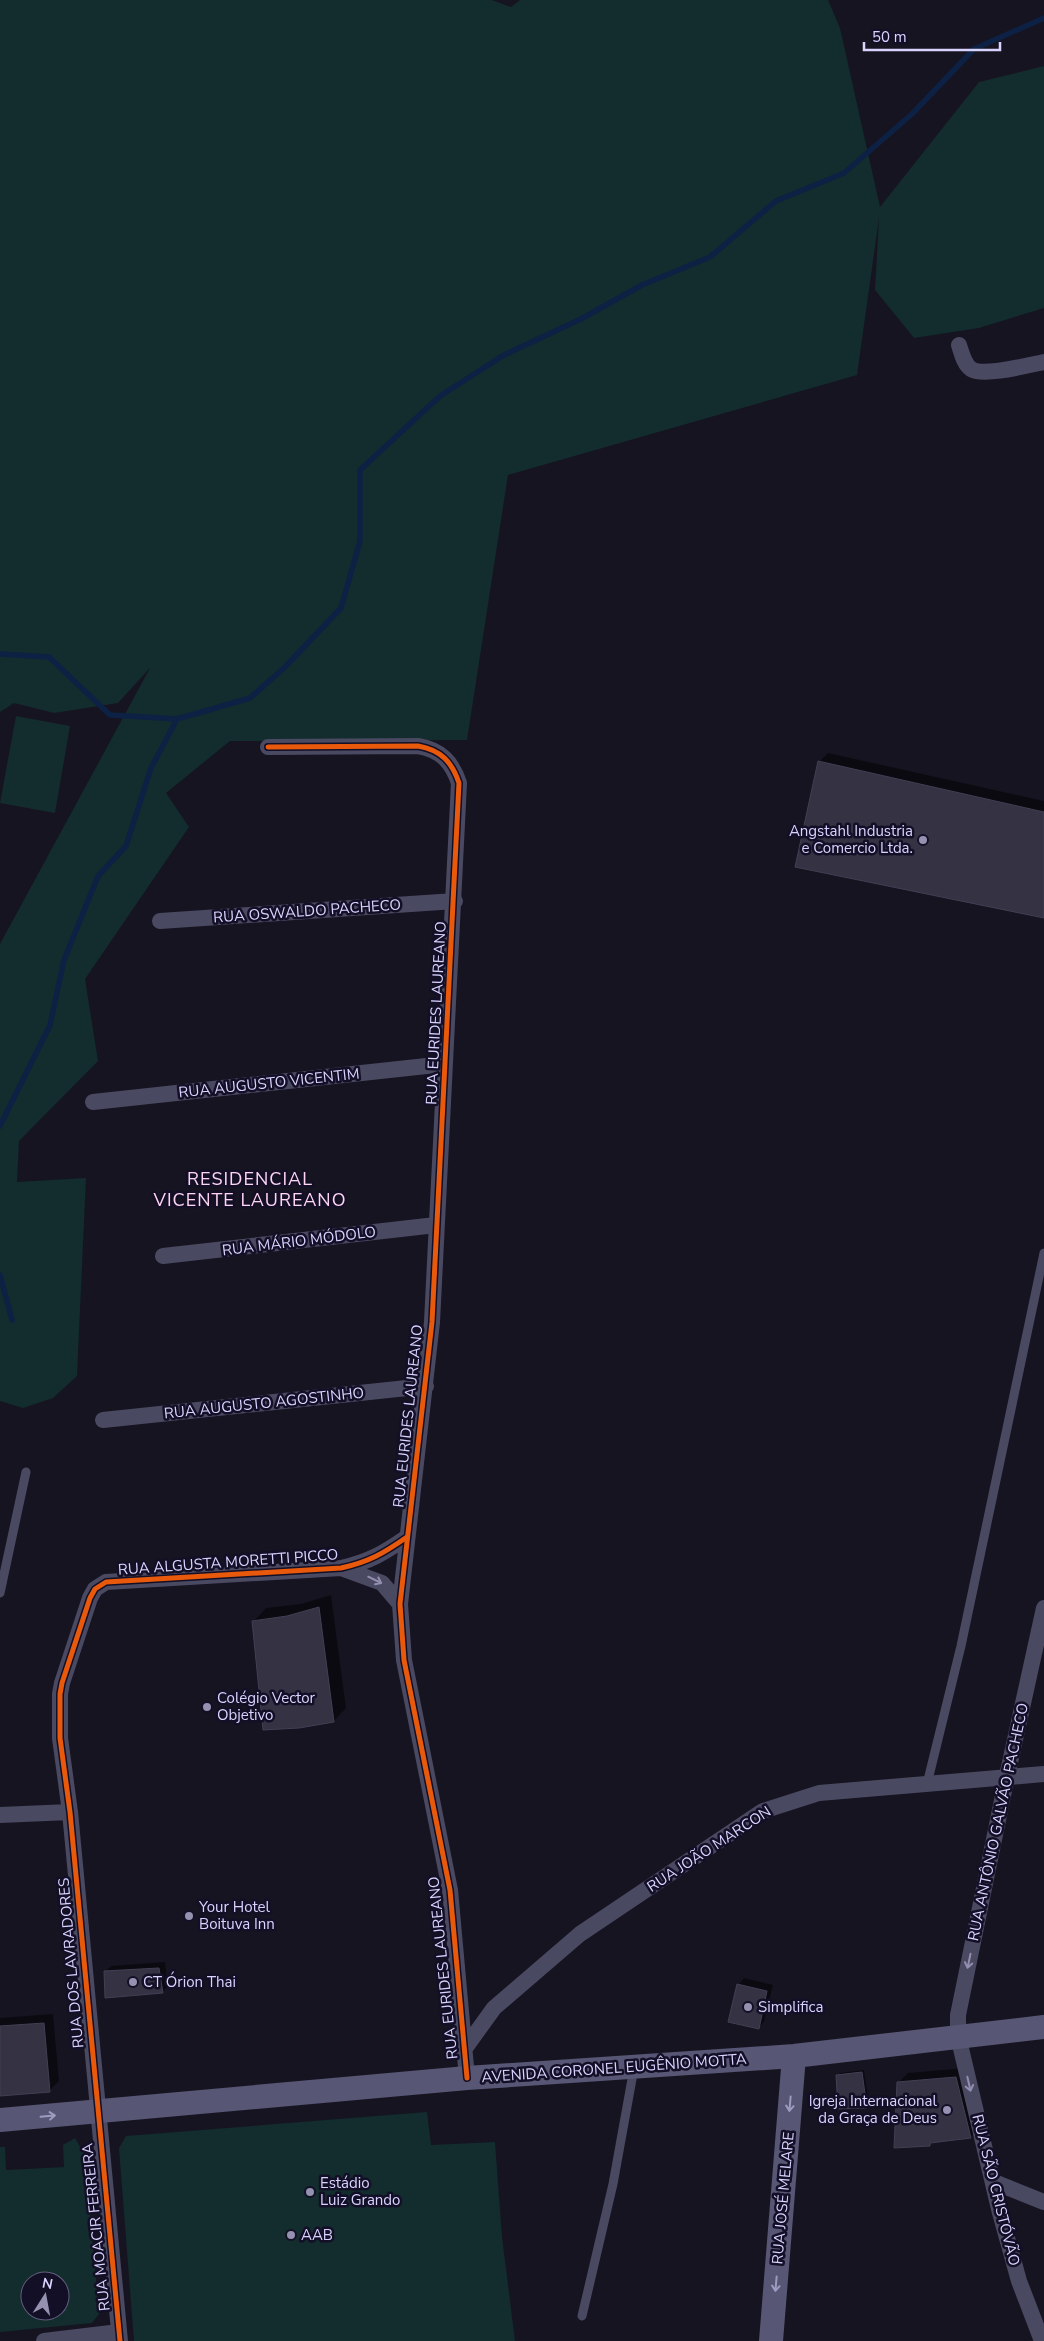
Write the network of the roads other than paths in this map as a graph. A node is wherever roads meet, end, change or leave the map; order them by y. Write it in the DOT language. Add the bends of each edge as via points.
graph roads {
  1 [pos="959,345"];
  2 [pos="1044,362"];
  3 [pos="268,747"];
  4 [pos="455,900"];
  5 [pos="160,921"];
  6 [pos="445,1064"];
  7 [pos="93,1102"];
  8 [pos="436,1225"];
  9 [pos="1044,1253"];
  10 [pos="163,1256"];
  11 [pos="426,1386"];
  12 [pos="103,1420"];
  13 [pos="26,1472"];
  14 [pos="407,1537"];
  15 [pos="341,1568"];
  16 [pos="0,1593"];
  17 [pos="400,1604"];
  18 [pos="1044,1608"];
  19 [pos="1044,1774"];
  20 [pos="1007,1776"];
  21 [pos="927,1784"];
  22 [pos="70,1812"];
  23 [pos="0,1815"];
  24 [pos="1044,2027"];
  25 [pos="958,2036"];
  26 [pos="463,2050"];
  27 [pos="794,2056"];
  28 [pos="634,2065"];
  29 [pos="467,2078"];
  30 [pos="97,2111"];
  31 [pos="0,2120"];
  32 [pos="994,2182"];
  33 [pos="1044,2202"];
  34 [pos="582,2316"];
  35 [pos="120,2337"];
  36 [pos="44,2341"];
  37 [pos="771,2341"];
  38 [pos="1042,2341"];
  1 -- 2 [label="street" via="970,368 981,372"];
  3 -- 4 [label="street, RUA EURIDES LAUREANO" via="410,744 436,750 454,769 459,784"];
  4 -- 5 [label="street, RUA OSWALDO PACHECO"];
  4 -- 6 [label="street, RUA EURIDES LAUREANO"];
  6 -- 7 [label="street, RUA AUGUSTO VICENTIM"];
  6 -- 8 [label="street, RUA EURIDES LAUREANO"];
  8 -- 10 [label="street, RUA MÁRIO MÓDOLO"];
  8 -- 11 [label="street, RUA EURIDES LAUREANO"];
  9 -- 21 [label="lane" via="961,1646"];
  11 -- 12 [label="street, RUA AUGUSTO AGOSTINHO"];
  11 -- 14 [label="street, RUA EURIDES LAUREANO"];
  13 -- 16 [label="lane"];
  14 -- 15 [label="street, RUA ALGUSTA MORETTI PICCO" via="381,1555"];
  14 -- 17 [label="street, RUA EURIDES LAUREANO"];
  15 -- 17 [label="street, RUA ALGUSTA MORETTI PICCO, one-way" via="382,1583"];
  15 -- 22 [label="street, RUA ALGUSTA MORETTI PICCO" via="106,1582 98,1586 90,1598 61,1688 60,1738"];
  17 -- 26 [label="street, RUA EURIDES LAUREANO" via="404,1660 450,1890"];
  18 -- 20 [label="street, RUA ANTÔNIO GALVÃO PACHECO"];
  19 -- 20 [label="street, RUA JOÃO MARCON"];
  20 -- 21 [label="street, RUA JOÃO MARCON"];
  20 -- 25 [label="street, RUA ANTÔNIO GALVÃO PACHECO, one-way" via="958,2015"];
  21 -- 26 [label="street, RUA JOÃO MARCON" via="819,1793 760,1813 580,1934 494,2008"];
  22 -- 23 [label="street"];
  22 -- 30 [label="street, RUA DOS LAVRADORES"];
  24 -- 25 [label="main road, AVENIDA CORONEL EUGÊNIO MOTTA"];
  25 -- 27 [label="main road, AVENIDA CORONEL EUGÊNIO MOTTA"];
  25 -- 32 [label="street, RUA SÃO CRISTÓVÃO, one-way"];
  26 -- 29 [label="street, RUA EURIDES LAUREANO"];
  27 -- 28 [label="main road, AVENIDA CORONEL EUGÊNIO MOTTA"];
  27 -- 37 [label="main road, RUA JOSÉ MELARE, one-way"];
  28 -- 29 [label="main road, AVENIDA CORONEL EUGÊNIO MOTTA"];
  28 -- 34 [label="lane" via="613,2184"];
  29 -- 30 [label="main road, AVENIDA CORONEL EUGÊNIO MOTTA"];
  31 -- 30 [label="main road, AVENIDA CORONEL EUGÊNIO MOTTA, one-way"];
  30 -- 35 [label="street, RUA MOACIR FERREIRA"];
  32 -- 33 [label="street"];
  32 -- 38 [label="street, RUA SÃO CRISTÓVÃO" via="1019,2281"];
  35 -- 36 [label="street"];
}
